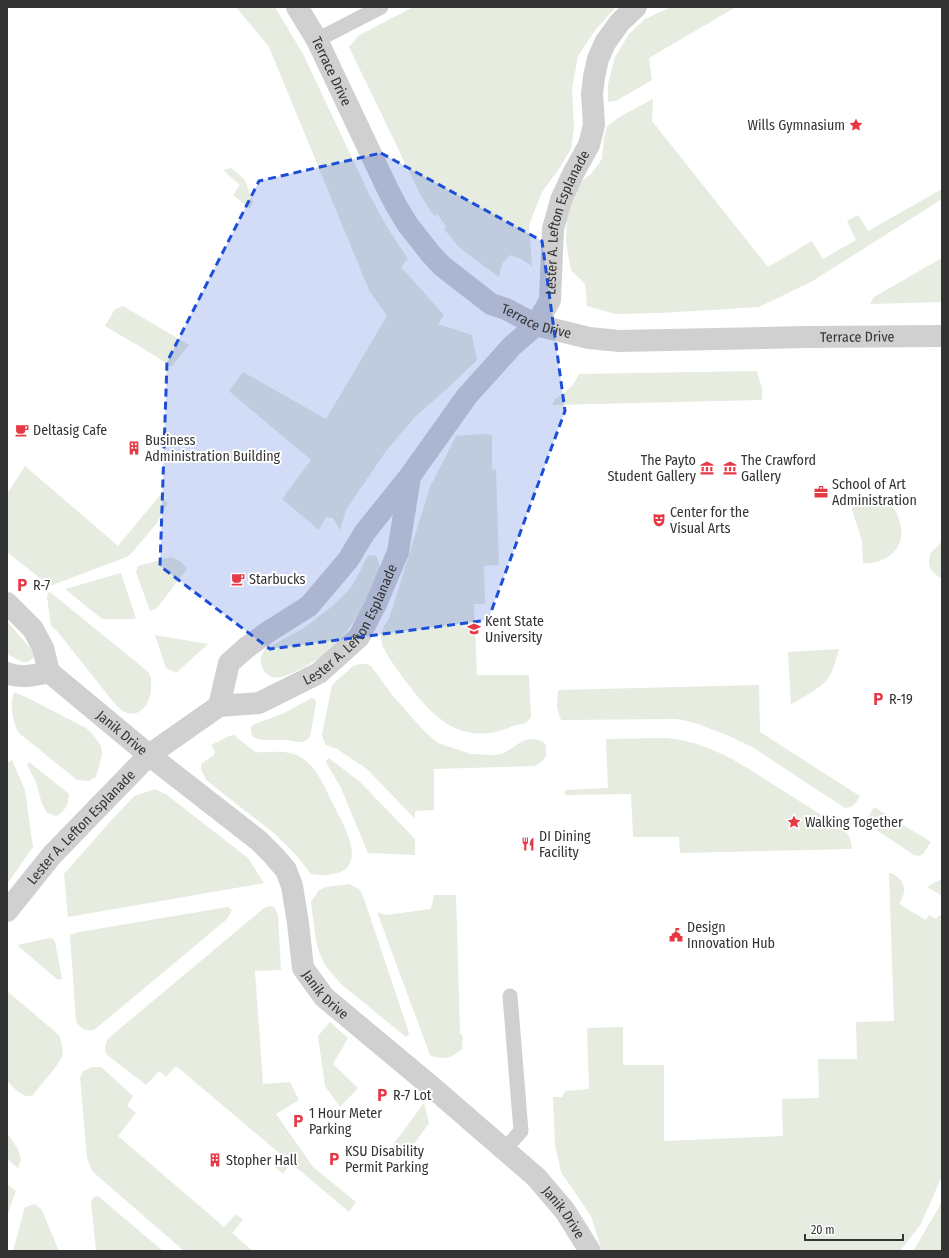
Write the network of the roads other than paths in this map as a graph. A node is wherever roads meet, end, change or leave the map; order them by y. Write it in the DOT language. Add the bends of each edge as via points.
graph roads {
  1 [pos="297,7"];
  2 [pos="381,7"];
  3 [pos="636,7"];
  4 [pos="317,40"];
  5 [pos="536,325"];
  6 [pos="942,336"];
  7 [pos="410,476"];
  8 [pos="7,603"];
  9 [pos="49,672"];
  10 [pos="7,673"];
  11 [pos="219,706"];
  12 [pos="149,755"];
  13 [pos="7,911"];
  14 [pos="510,996"];
  15 [pos="504,1150"];
  16 [pos="590,1251"];
  1 -- 4 [label="street, Terrace Drive"];
  2 -- 4 [label="lane"];
  3 -- 5 [label="street, Lester A. Lefton Esplanade" via="620,22 605,43 598,59 592,94 594,125 589,144 561,200 553,229 550,300"];
  4 -- 5 [label="street, Terrace Drive" via="389,192 408,225 430,253 454,276 491,304"];
  5 -- 6 [label="street, Terrace Drive" via="588,338 619,341"];
  5 -- 7 [label="street, Lester A. Lefton Esplanade" via="512,346 467,396"];
  7 -- 11 [label="street, Lester A. Lefton Esplanade" via="365,532 348,560 309,606 268,632 229,663"];
  7 -- 11 [label="street, Lester A. Lefton Esplanade" via="398,552 359,637 319,673 258,703"];
  8 -- 9 [label="street" via="33,629 43,648"];
  9 -- 10 [label="street" via="31,676"];
  9 -- 12 [label="street, Janik Drive"];
  11 -- 12 [label="street, Lester A. Lefton Esplanade"];
  12 -- 13 [label="street, Lester A. Lefton Esplanade" via="52,855"];
  12 -- 15 [label="street, Janik Drive" via="258,840 286,870 292,886 303,968 324,997"];
  14 -- 15 [label="lane" via="521,1131"];
  15 -- 16 [label="street, Janik Drive" via="536,1177 565,1211"];
}
